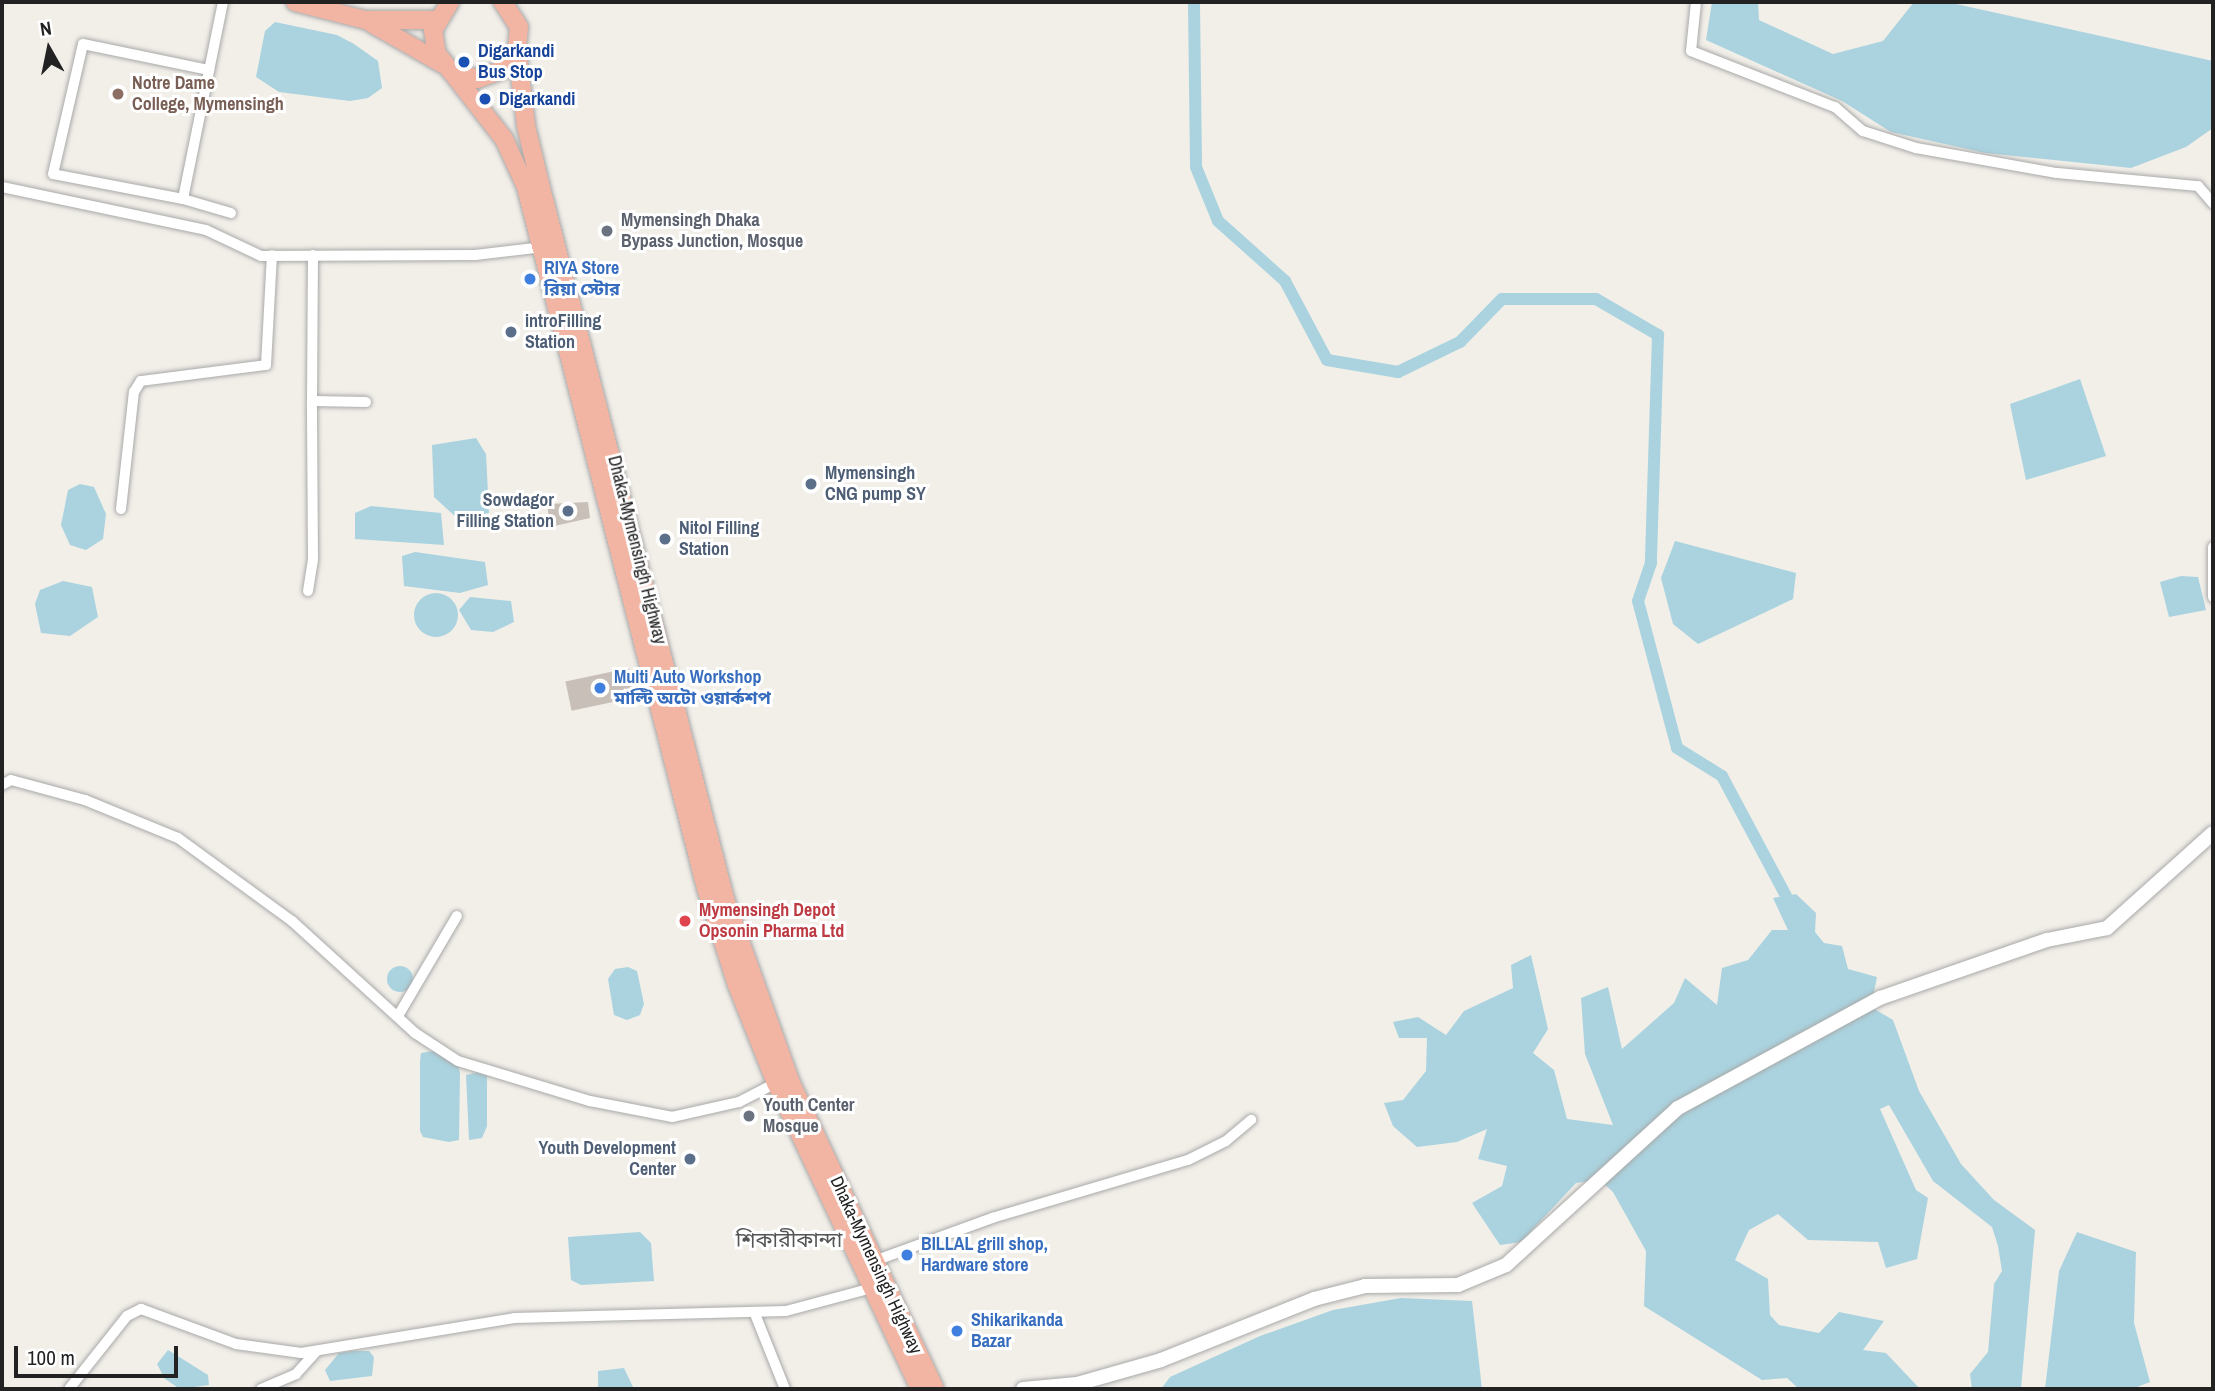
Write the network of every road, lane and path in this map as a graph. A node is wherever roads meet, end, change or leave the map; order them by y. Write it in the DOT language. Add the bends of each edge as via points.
graph roads {
  1 [pos="223,2"];
  2 [pos="295,2"];
  3 [pos="450,2"];
  4 [pos="503,2"];
  5 [pos="525,2"];
  6 [pos="1696,2"];
  7 [pos="365,20"];
  8 [pos="435,20"];
  9 [pos="518,44"];
  10 [pos="447,68"];
  11 [pos="209,70"];
  12 [pos="2,187"];
  13 [pos="183,199"];
  14 [pos="2213,203"];
  15 [pos="231,213"];
  16 [pos="544,247"];
  17 [pos="272,256"];
  18 [pos="313,256"];
  19 [pos="313,401"];
  20 [pos="366,402"];
  21 [pos="121,509"];
  22 [pos="2213,547"];
  23 [pos="308,591"];
  24 [pos="2213,597"];
  25 [pos="2,785"];
  26 [pos="2213,832"];
  27 [pos="457,916"];
  28 [pos="398,1016"];
  29 [pos="776,1083"];
  30 [pos="1251,1121"];
  31 [pos="874,1261"];
  32 [pos="872,1289"];
  33 [pos="755,1314"];
  34 [pos="316,1352"];
  35 [pos="69,1389"];
  36 [pos="261,1389"];
  37 [pos="785,1389"];
  38 [pos="920,1389"];
  39 [pos="935,1389"];
  40 [pos="1023,1389"];
  1 -- 11 [label="street"];
  2 -- 7 [label="highway"];
  3 -- 8 [label="highway"];
  4 -- 9 [label="highway" via="515,17"];
  5 -- 9 [label="highway"];
  6 -- 14 [label="street" via="1691,51 1835,107 1863,131 1916,148 2057,173 2198,186"];
  7 -- 8 [label="highway"];
  7 -- 10 [label="highway"];
  8 -- 10 [label="highway" via="433,42"];
  9 -- 10 [label="highway" via="490,76"];
  9 -- 31 [label="highway, Dhaka-Mymensingh Highway" via="526,126 541,188 725,899 790,1081"];
  10 -- 16 [label="highway, Dhaka-Mymensingh Highway" via="504,139"];
  11 -- 13 [label="street"];
  11 -- 13 [label="street" via="83,44 53,174"];
  12 -- 17 [label="street" via="206,230"];
  13 -- 15 [label="street"];
  16 -- 18 [label="street" via="475,255"];
  16 -- 29 [label="highway, Dhaka-Mymensingh Highway" via="706,888"];
  17 -- 18 [label="street"];
  17 -- 21 [label="street" via="266,365 141,381 134,393"];
  18 -- 19 [label="street"];
  19 -- 20 [label="street"];
  19 -- 23 [label="street" via="313,559"];
  22 -- 24 [label="street" via="2209,566"];
  25 -- 28 [label="street" via="11,780 85,800 178,838 292,921"];
  26 -- 40 [label="street" via="2107,928 2047,940 1880,998 1839,1016 1678,1108 1506,1265 1458,1285 1365,1286 1314,1299 1161,1360 1077,1384"];
  27 -- 28 [label="street"];
  28 -- 29 [label="street" via="458,1061 590,1101 672,1116 739,1102"];
  29 -- 32 [label="highway, Dhaka-Mymensingh Highway"];
  30 -- 31 [label="street" via="1226,1141 1188,1160 992,1218"];
  31 -- 39 [label="highway, Dhaka-Mymensingh Highway"];
  32 -- 33 [label="street"];
  32 -- 38 [label="highway, Dhaka-Mymensingh Highway"];
  33 -- 34 [label="street" via="514,1318"];
  33 -- 37 [label="street"];
  34 -- 35 [label="street" via="236,1344 141,1308 127,1316"];
  34 -- 36 [label="street" via="296,1374"];
}
